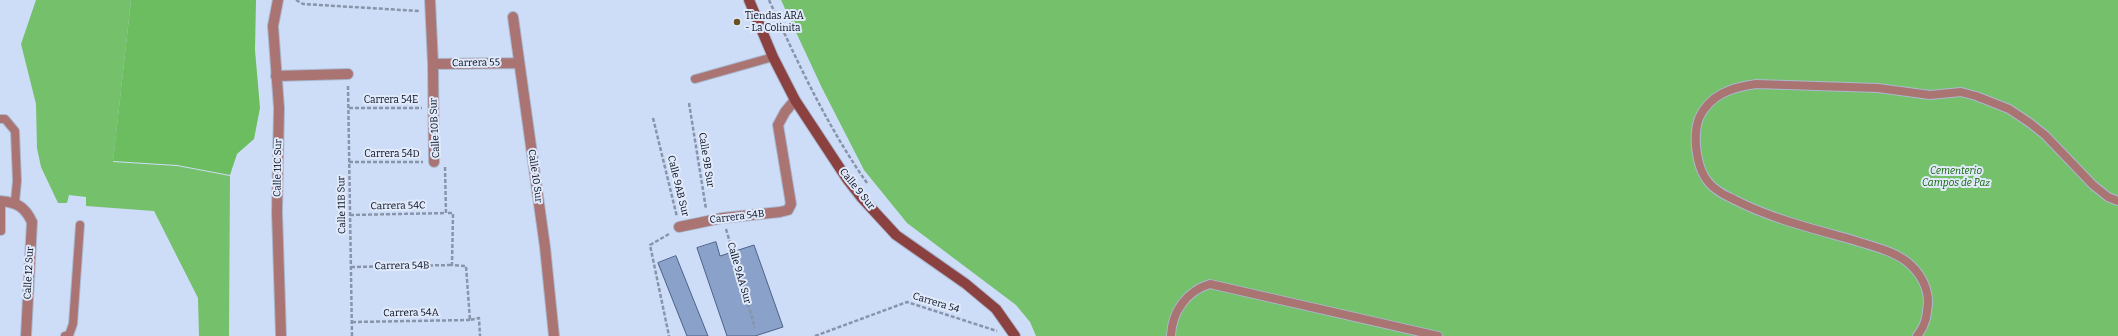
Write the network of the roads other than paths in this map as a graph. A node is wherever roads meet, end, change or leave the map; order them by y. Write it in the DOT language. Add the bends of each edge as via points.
graph roads {
  1 [pos="278,0"];
  2 [pos="430,0"];
  3 [pos="749,0"];
  4 [pos="513,17"];
  5 [pos="773,57"];
  6 [pos="519,63"];
  7 [pos="434,64"];
  8 [pos="348,74"];
  9 [pos="276,76"];
  10 [pos="695,79"];
  11 [pos="795,100"];
  12 [pos="0,119"];
  13 [pos="434,162"];
  14 [pos="0,201"];
  15 [pos="2118,201"];
  16 [pos="15,202"];
  17 [pos="80,225"];
  18 [pos="680,227"];
  19 [pos="1,230"];
  20 [pos="26,336"];
  21 [pos="65,336"];
  22 [pos="281,336"];
  23 [pos="554,336"];
  24 [pos="1015,336"];
  25 [pos="1171,336"];
  26 [pos="1438,336"];
  27 [pos="1917,336"];
  1 -- 9 [label="street, Calle 11C Sur" via="273,26"];
  2 -- 7 [label="street, Calle 10B Sur"];
  3 -- 5 [label="main road, Calle 9 Sur"];
  4 -- 6 [label="street, Calle 10 Sur"];
  5 -- 10 [label="lane"];
  5 -- 11 [label="main road, Calle 9 Sur"];
  6 -- 7 [label="street, Carrera 55"];
  6 -- 23 [label="street, Calle 10 Sur" via="545,246"];
  7 -- 13 [label="street, Calle 10B Sur"];
  8 -- 9 [label="street"];
  9 -- 22 [label="street, Calle 11C Sur" via="279,108 277,212"];
  11 -- 18 [label="street, Carrera 54B" via="778,125 791,204 785,212 722,218"];
  11 -- 24 [label="main road, Calle 9 Sur" via="847,179 896,235 966,284 996,309"];
  12 -- 16 [label="lane" via="4,119 15,131"];
  14 -- 16 [label="street"];
  14 -- 19 [label="lane"];
  15 -- 27 [label="lane" via="2108,197 2093,185 2045,135 2018,115 1990,101 1961,92 1930,94 1878,88 1756,84 1726,90 1707,105 1699,118 1696,131 1699,165 1716,190 1754,209 1882,249 1905,260 1920,274 1928,296 1927,315 1923,329"];
  16 -- 20 [label="street, Calle 12 Sur" via="26,211 32,222"];
  17 -- 21 [label="lane" via="73,324 69,334"];
  25 -- 26 [label="lane" via="1176,315 1184,300 1196,289 1210,284"];
}
